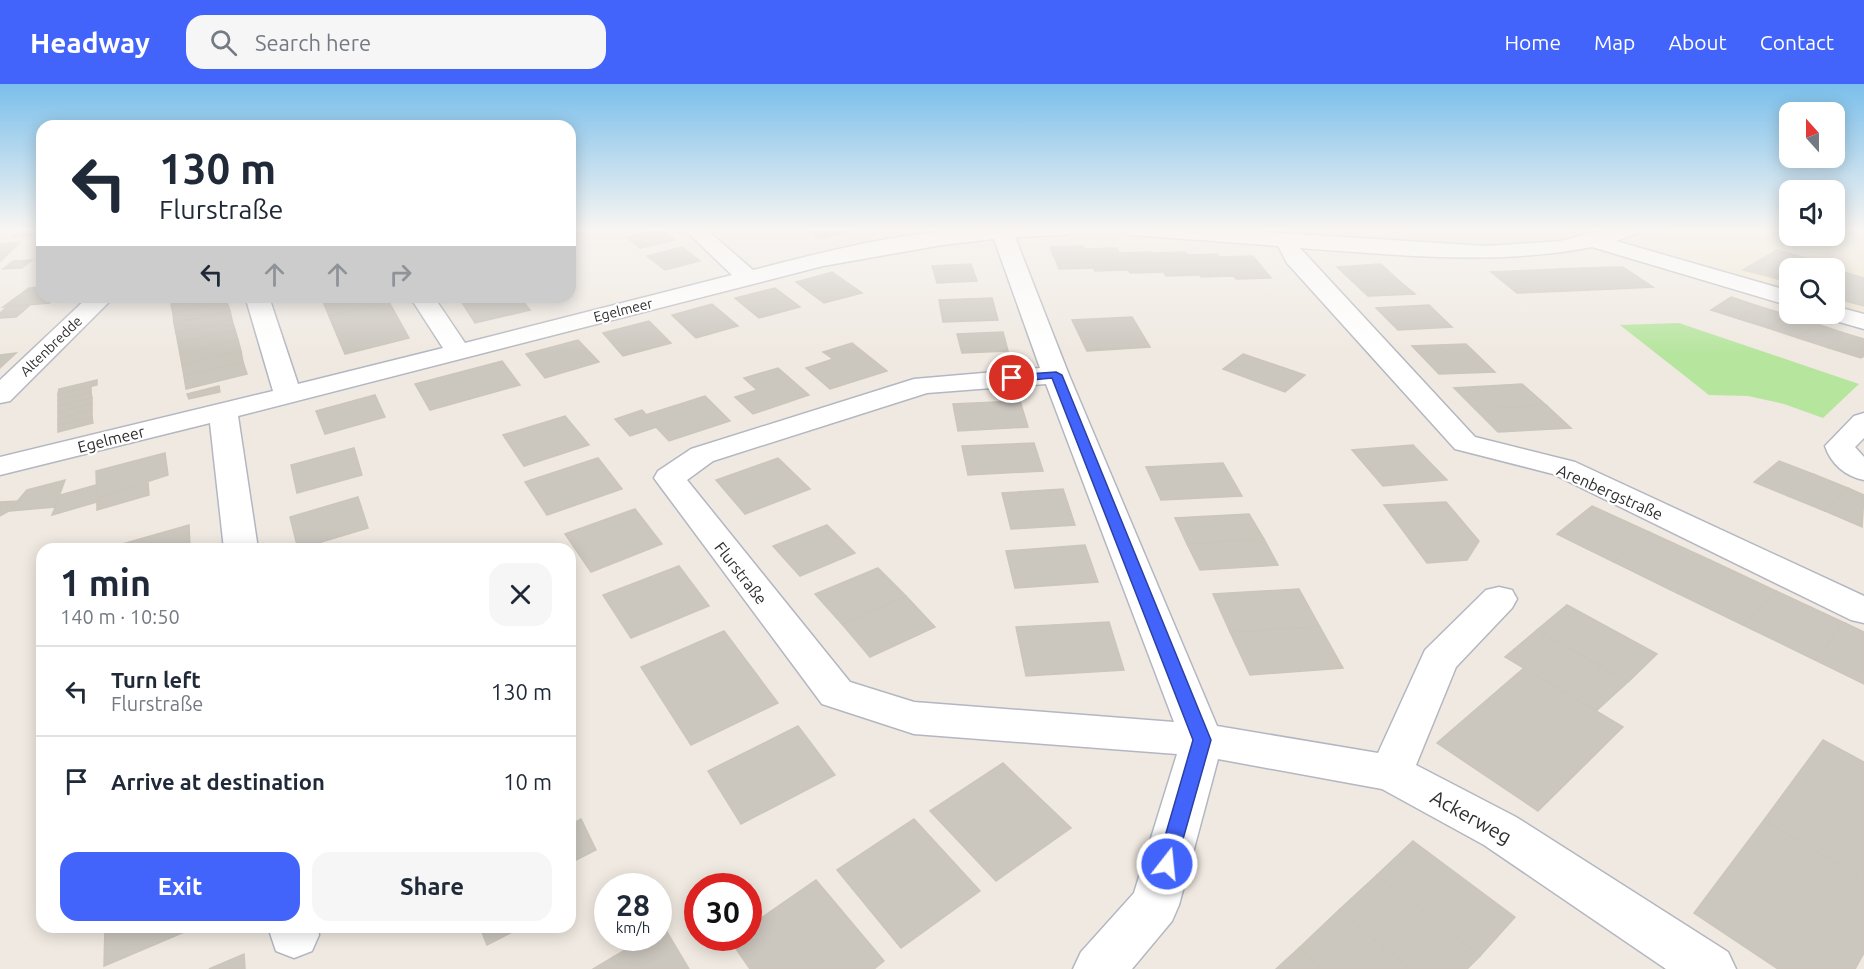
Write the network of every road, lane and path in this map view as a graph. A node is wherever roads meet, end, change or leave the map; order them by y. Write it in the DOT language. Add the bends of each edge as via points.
graph roads {
  1 [pos="740,270"];
  2 [pos="779,270"];
  3 [pos="1017,270"];
  4 [pos="1306,270"];
  5 [pos="1693,270"];
  6 [pos="749,278"];
  7 [pos="1779,296"];
  8 [pos="96,303"];
  9 [pos="259,303"];
  10 [pos="426,303"];
  11 [pos="1845,316"];
  12 [pos="1864,322"];
  13 [pos="458,352"];
  14 [pos="1056,375"];
  15 [pos="0,395"];
  16 [pos="288,396"];
  17 [pos="223,412"];
  18 [pos="1864,422"];
  19 [pos="0,466"];
  20 [pos="1864,471"];
  21 [pos="240,543"];
  22 [pos="1499,599"];
  23 [pos="1864,611"];
  24 [pos="1202,740"];
  25 [pos="1391,773"];
  26 [pos="1099,969"];
  27 [pos="1710,969"];
  1 -- 6 [label="street"];
  2 -- 6 [label="street, Egelmeer"];
  3 -- 14 [label="street"];
  4 -- 23 [label="street, Arenbergstraße" via="1465,443 1564,468"];
  5 -- 7 [label="street"];
  6 -- 13 [label="street, Egelmeer"];
  8 -- 15 [label="street, Altenbredde"];
  9 -- 16 [label="street"];
  10 -- 13 [label="street"];
  11 -- 12 [label="street"];
  13 -- 16 [label="street, Egelmeer"];
  14 -- 24 [label="street"];
  14 -- 24 [label="street, Flurstraße" via="924,385 702,455 669,478 836,693 914,718"];
  16 -- 17 [label="street, Egelmeer"];
  17 -- 19 [label="street, Egelmeer"];
  17 -- 21 [label="street"];
  18 -- 20 [label="street" via="1840,446 1844,457"];
  22 -- 25 [label="street" via="1438,660"];
  24 -- 25 [label="street, Ackerweg"];
  24 -- 26 [label="street" via="1155,904"];
  25 -- 27 [label="street, Ackerweg" via="1500,831"];
}
